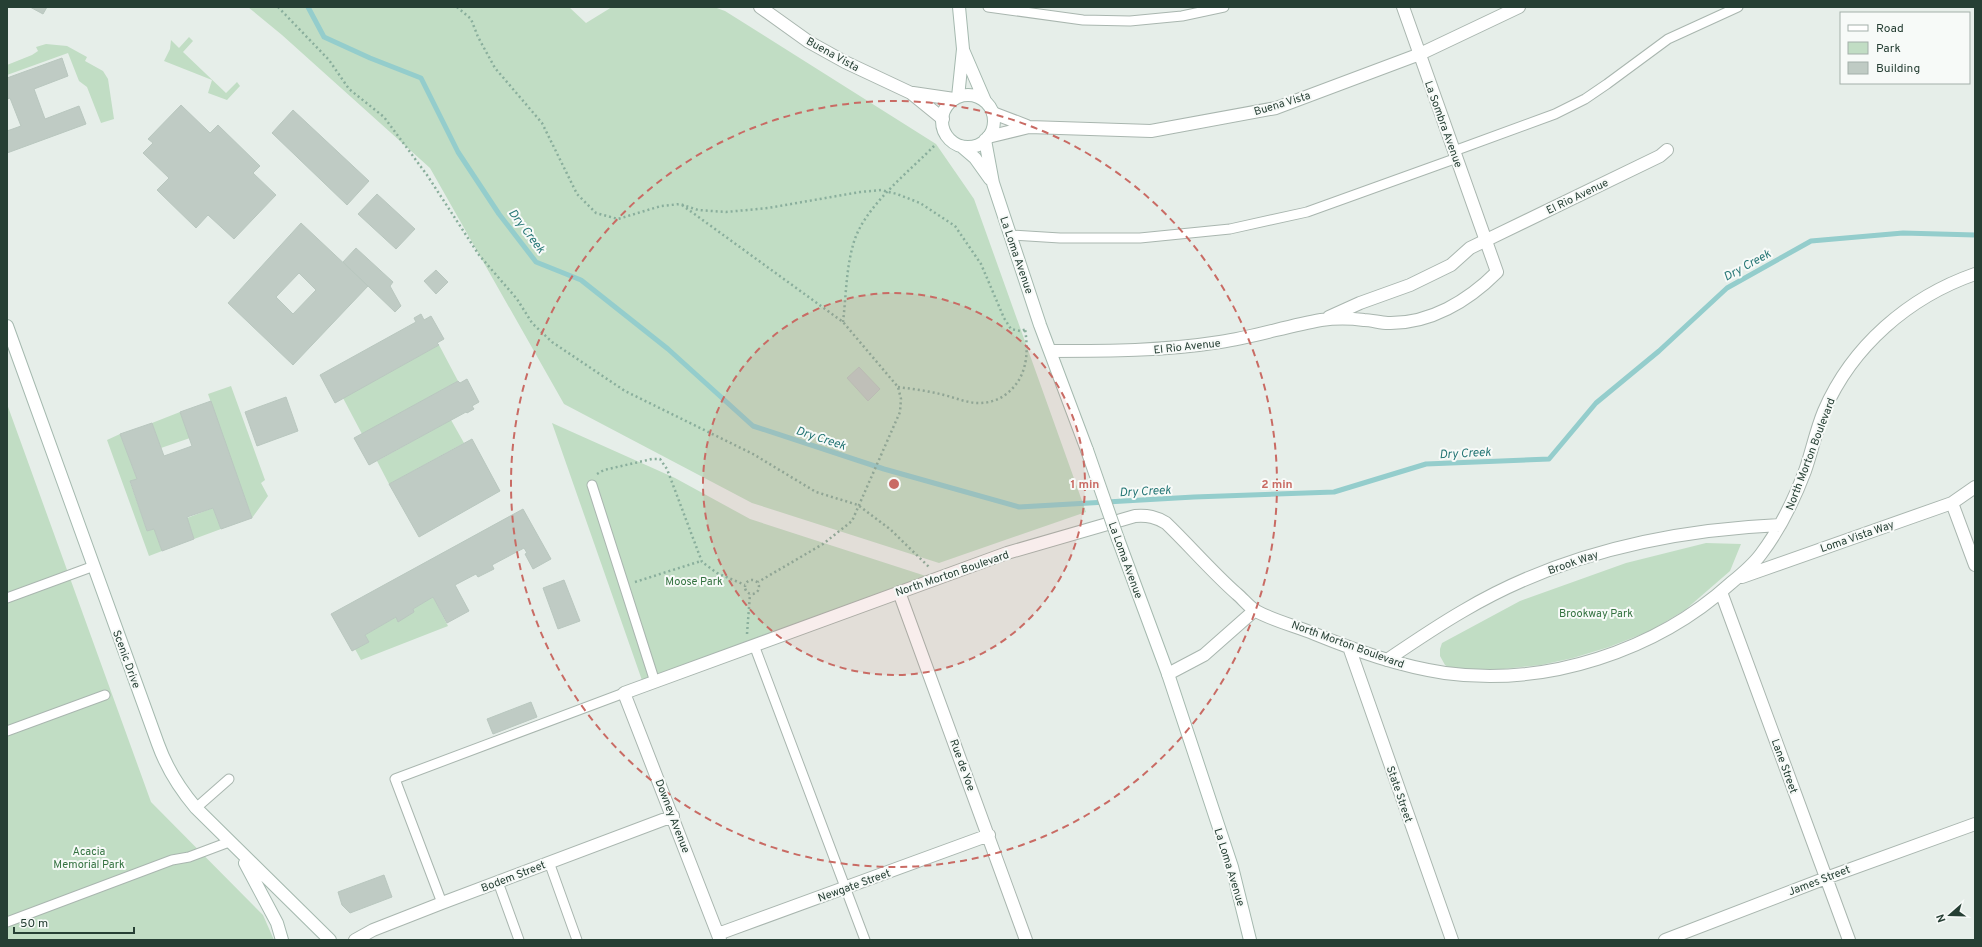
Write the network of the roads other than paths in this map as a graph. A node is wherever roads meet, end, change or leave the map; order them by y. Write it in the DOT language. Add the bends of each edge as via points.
graph roads {
  1 [pos="760,7"];
  2 [pos="959,7"];
  3 [pos="988,7"];
  4 [pos="1224,7"];
  5 [pos="1403,7"];
  6 [pos="1519,7"];
  7 [pos="1738,7"];
  8 [pos="963,49"];
  9 [pos="1420,54"];
  10 [pos="911,93"];
  11 [pos="956,98"];
  12 [pos="985,101"];
  13 [pos="993,113"];
  14 [pos="942,119"];
  15 [pos="1028,127"];
  16 [pos="987,138"];
  17 [pos="961,146"];
  18 [pos="1667,150"];
  19 [pos="1455,154"];
  20 [pos="993,184"];
  21 [pos="1010,235"];
  22 [pos="1486,241"];
  23 [pos="1975,274"];
  24 [pos="1320,321"];
  25 [pos="7,326"];
  26 [pos="1051,351"];
  27 [pos="592,485"];
  28 [pos="1975,487"];
  29 [pos="1952,503"];
  30 [pos="1780,525"];
  31 [pos="1975,565"];
  32 [pos="94,566"];
  33 [pos="1736,579"];
  34 [pos="899,592"];
  35 [pos="1721,592"];
  36 [pos="7,598"];
  37 [pos="1255,610"];
  38 [pos="750,647"];
  39 [pos="1348,647"];
  40 [pos="1387,660"];
  41 [pos="1168,674"];
  42 [pos="655,682"];
  43 [pos="624,693"];
  44 [pos="105,695"];
  45 [pos="7,732"];
  46 [pos="229,779"];
  47 [pos="196,808"];
  48 [pos="673,816"];
  49 [pos="1975,824"];
  50 [pos="989,835"];
  51 [pos="229,842"];
  52 [pos="240,853"];
  53 [pos="549,862"];
  54 [pos="1826,878"];
  55 [pos="498,882"];
  56 [pos="846,888"];
  57 [pos="442,903"];
  58 [pos="7,922"];
  59 [pos="719,937"];
  60 [pos="282,940"];
  61 [pos="330,940"];
  62 [pos="355,940"];
  63 [pos="519,940"];
  64 [pos="577,940"];
  65 [pos="865,940"];
  66 [pos="1026,940"];
  67 [pos="1250,940"];
  68 [pos="1452,940"];
  69 [pos="1665,940"];
  70 [pos="1849,940"];
  1 -- 10 [label="street, Buena Vista" via="809,42"];
  2 -- 8 [label="street"];
  3 -- 4 [label="lane" via="1083,20 1130,21 1182,16"];
  5 -- 9 [label="street, La Sombra Avenue"];
  6 -- 9 [label="street, Buena Vista"];
  7 -- 19 [label="lane" via="1668,39 1607,84 1573,105"];
  8 -- 11 [label="street"];
  8 -- 12 [label="street"];
  9 -- 15 [label="street, Buena Vista" via="1276,108 1209,122 1152,131"];
  9 -- 19 [label="street, La Sombra Avenue"];
  10 -- 11 [label="street, Buena Vista"];
  10 -- 14 [label="street, Buena Vista"];
  11 -- 12 [label="street" via="970,95 978,96"];
  11 -- 14 [label="street" via="948,104"];
  12 -- 13 [label="street"];
  13 -- 15 [label="street, Buena Vista"];
  13 -- 16 [label="street" via="994,124"];
  14 -- 17 [label="street" via="947,135"];
  15 -- 16 [label="street, Buena Vista"];
  16 -- 17 [label="street" via="970,147"];
  16 -- 20 [label="street, La Loma Avenue"];
  17 -- 20 [label="street, La Loma Avenue" via="975,158"];
  18 -- 22 [label="street, El Rio Avenue" via="1660,156"];
  19 -- 21 [label="lane" via="1307,212 1230,229 1140,238"];
  19 -- 22 [label="street, La Sombra Avenue"];
  20 -- 21 [label="street, La Loma Avenue"];
  21 -- 26 [label="street, La Loma Avenue"];
  22 -- 24 [label="street, El Rio Avenue" via="1470,248 1451,265 1417,282"];
  22 -- 24 [label="street, El Rio Avenue" via="1497,272 1463,301 1416,320 1387,323 1352,319"];
  23 -- 30 [label="street, North Morton Boulevard" via="1929,294 1904,311 1883,328 1859,354 1841,378 1825,410 1803,475"];
  24 -- 26 [label="street, El Rio Avenue" via="1264,334 1172,348 1119,352"];
  25 -- 32 [label="street, Scenic Drive"];
  26 -- 41 [label="street, La Loma Avenue, bridge"];
  27 -- 42 [label="lane"];
  28 -- 29 [label="street, Loma Vista Way"];
  29 -- 31 [label="street"];
  29 -- 33 [label="street, Loma Vista Way"];
  30 -- 33 [label="street, North Morton Boulevard" via="1761,554"];
  30 -- 40 [label="street, Brook Way" via="1678,534 1589,555 1546,570 1504,589 1464,610"];
  32 -- 36 [label="lane"];
  32 -- 47 [label="street, Scenic Drive" via="164,760 177,784"];
  33 -- 35 [label="street, North Morton Boulevard"];
  34 -- 37 [label="street, North Morton Boulevard" via="1007,553 1146,515 1166,523"];
  34 -- 38 [label="street, North Morton Boulevard"];
  34 -- 50 [label="street, Rue de Yoe"];
  35 -- 40 [label="street, North Morton Boulevard" via="1696,612 1650,638 1615,653 1555,670 1485,675 1447,673"];
  35 -- 54 [label="street, Lane Street"];
  37 -- 39 [label="street, North Morton Boulevard"];
  37 -- 41 [label="street" via="1204,655"];
  38 -- 42 [label="street, North Morton Boulevard"];
  38 -- 56 [label="lane"];
  39 -- 40 [label="street, North Morton Boulevard"];
  39 -- 68 [label="street, State Street"];
  41 -- 67 [label="street, La Loma Avenue" via="1232,867"];
  42 -- 43 [label="street, North Morton Boulevard"];
  43 -- 48 [label="street, Downey Avenue"];
  43 -- 57 [label="lane" via="395,779"];
  44 -- 45 [label="lane"];
  46 -- 47 [label="lane"];
  47 -- 51 [label="street, Scenic Drive"];
  48 -- 53 [label="street, Bodem Street"];
  48 -- 59 [label="street, Downey Avenue"];
  49 -- 54 [label="street, James Street"];
  50 -- 56 [label="street, Newgate Street"];
  50 -- 66 [label="street, Rue de Yoe"];
  51 -- 52 [label="street, Scenic Drive"];
  51 -- 58 [label="lane" via="189,857 172,860"];
  52 -- 60 [label="street" via="277,923"];
  52 -- 61 [label="street, Scenic Drive"];
  53 -- 55 [label="street, Bodem Street"];
  53 -- 64 [label="lane"];
  54 -- 69 [label="street, James Street"];
  54 -- 70 [label="street, Lane Street"];
  55 -- 57 [label="street, Bodem Street"];
  55 -- 63 [label="lane"];
  56 -- 59 [label="street, Newgate Street"];
  56 -- 65 [label="lane"];
  57 -- 62 [label="street, Bodem Street" via="373,930"];
}
